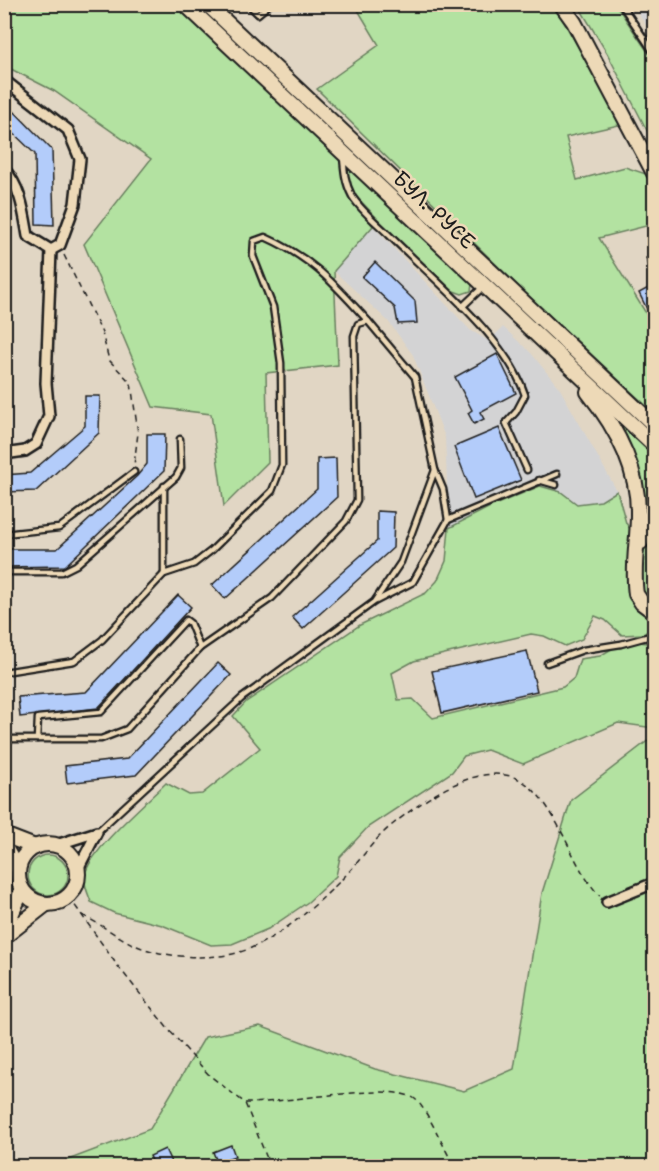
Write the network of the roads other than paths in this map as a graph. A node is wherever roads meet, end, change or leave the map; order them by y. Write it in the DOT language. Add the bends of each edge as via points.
graph roads {
  1 [pos="185,4"];
  2 [pos="207,4"];
  3 [pos="249,4"];
  4 [pos="270,4"];
  5 [pos="561,4"];
  6 [pos="621,4"];
  7 [pos="654,53"];
  8 [pos="4,80"];
  9 [pos="343,153"];
  10 [pos="4,169"];
  11 [pos="654,173"];
  12 [pos="51,250"];
  13 [pos="485,285"];
  14 [pos="462,307"];
  15 [pos="368,321"];
  16 [pos="558,355"];
  17 [pos="654,425"];
  18 [pos="180,439"];
  19 [pos="654,445"];
  20 [pos="4,454"];
  21 [pos="435,470"];
  22 [pos="527,470"];
  23 [pos="134,472"];
  24 [pos="557,474"];
  25 [pos="539,480"];
  26 [pos="556,485"];
  27 [pos="164,486"];
  28 [pos="654,510"];
  29 [pos="448,520"];
  30 [pos="4,534"];
  31 [pos="636,558"];
  32 [pos="4,573"];
  33 [pos="164,573"];
  34 [pos="374,602"];
  35 [pos="654,612"];
  36 [pos="654,635"];
  37 [pos="200,648"];
  38 [pos="547,663"];
  39 [pos="4,672"];
  40 [pos="4,739"];
  41 [pos="37,739"];
  42 [pos="97,832"];
  43 [pos="4,835"];
  44 [pos="56,845"];
  45 [pos="4,846"];
  46 [pos="35,847"];
  47 [pos="78,869"];
  48 [pos="18,870"];
  49 [pos="654,883"];
  50 [pos="22,890"];
  51 [pos="607,902"];
  52 [pos="45,905"];
  53 [pos="4,931"];
  54 [pos="4,938"];
  1 -- 9 [label="main road, БУЛ. РУСЕ"];
  2 -- 17 [label="main road, БУЛ. РУСЕ"];
  3 -- 4 [label="lane" via="258,14"];
  5 -- 11 [label="main road"];
  6 -- 7 [label="lane"];
  8 -- 12 [label="street" via="68,130 80,159 75,204 60,245"];
  9 -- 13 [label="main road, БУЛ. РУСЕ"];
  9 -- 14 [label="lane" via="345,178 361,208"];
  10 -- 12 [label="street" via="14,178 28,236"];
  12 -- 20 [label="street" via="46,382 49,416 36,444 25,451"];
  13 -- 14 [label="lane"];
  13 -- 16 [label="main road, БУЛ. РУСЕ"];
  14 -- 22 [label="lane" via="497,345 520,379 525,395 506,423"];
  15 -- 21 [label="lane" via="415,377"];
  15 -- 33 [label="lane" via="321,269 265,237 254,241 253,256 273,307 281,363 282,465 272,491 212,550 194,564"];
  15 -- 37 [label="lane" via="358,324 354,336 357,500 346,521 272,598"];
  16 -- 19 [label="main road, БУЛ. РУСЕ"];
  16 -- 31 [label="main road" via="603,411 627,457 638,512"];
  18 -- 27 [label="lane" via="181,468"];
  21 -- 29 [label="lane"];
  21 -- 34 [label="lane" via="401,562"];
  23 -- 30 [label="lane" via="59,528"];
  24 -- 25 [label="lane"];
  25 -- 26 [label="lane"];
  25 -- 29 [label="lane"];
  27 -- 32 [label="lane" via="76,565 62,572"];
  27 -- 33 [label="lane"];
  28 -- 31 [label="main road"];
  29 -- 34 [label="lane" via="412,582"];
  31 -- 35 [label="main road" via="636,594"];
  33 -- 39 [label="lane" via="102,640 74,661"];
  34 -- 42 [label="lane" via="242,698"];
  36 -- 38 [label="lane" via="583,650"];
  37 -- 41 [label="lane" via="127,729 101,740"];
  37 -- 41 [label="lane" via="186,620 101,712 38,718"];
  40 -- 41 [label="lane"];
  42 -- 44 [label="street"];
  42 -- 47 [label="street"];
  43 -- 46 [label="main road"];
  44 -- 46 [label="main road"];
  44 -- 47 [label="main road" via="72,856"];
  45 -- 48 [label="main road"];
  46 -- 48 [label="main road" via="21,860"];
  47 -- 52 [label="main road" via="76,886 69,897"];
  48 -- 50 [label="main road"];
  49 -- 51 [label="street"];
  50 -- 52 [label="main road"];
  50 -- 53 [label="main road"];
  52 -- 54 [label="main road"];
}
